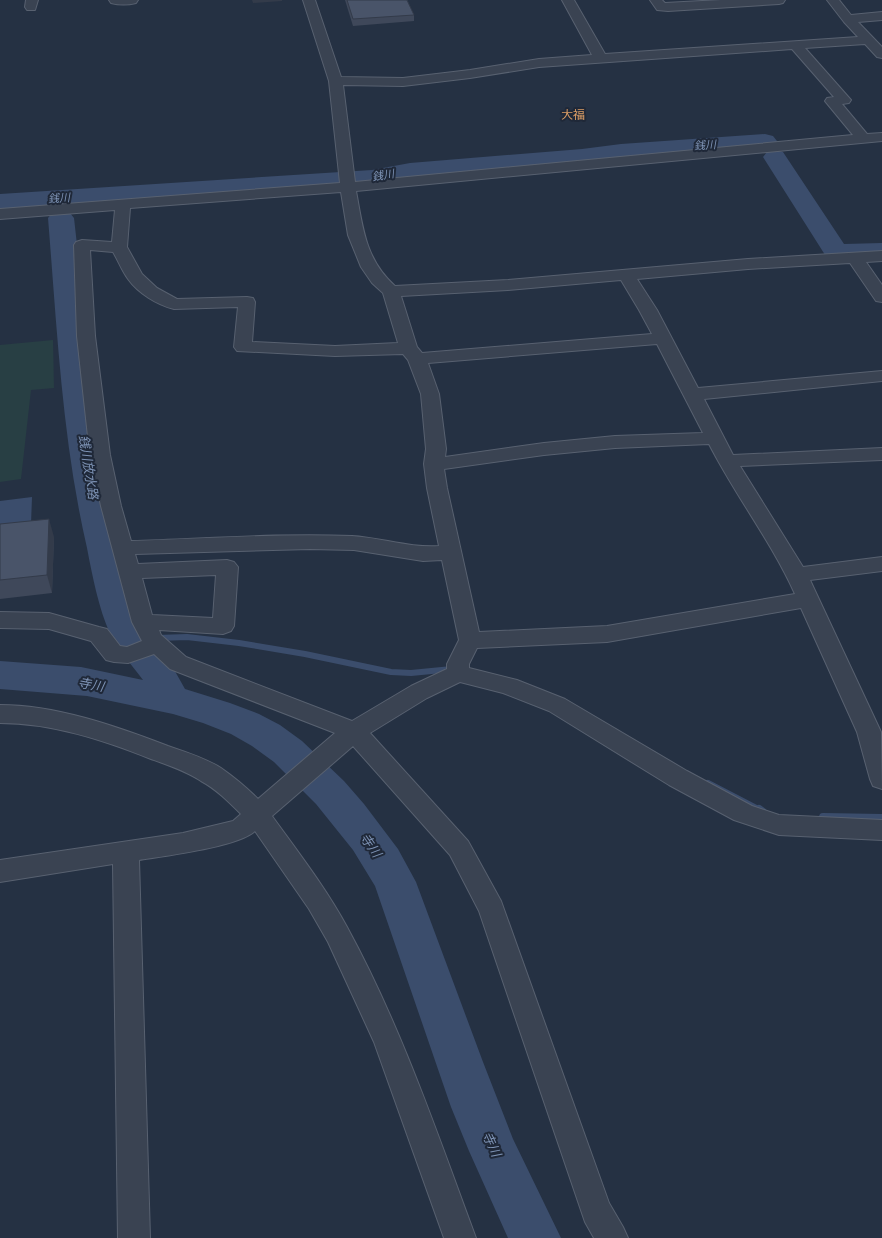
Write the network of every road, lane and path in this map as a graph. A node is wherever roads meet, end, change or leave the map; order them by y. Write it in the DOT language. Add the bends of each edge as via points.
graph roads {
  1 [pos="115,0"];
  2 [pos="132,0"];
  3 [pos="309,0"];
  4 [pos="568,0"];
  5 [pos="656,0"];
  6 [pos="779,0"];
  7 [pos="833,0"];
  8 [pos="882,16"];
  9 [pos="848,19"];
  10 [pos="869,40"];
  11 [pos="796,46"];
  12 [pos="882,54"];
  13 [pos="601,59"];
  14 [pos="336,81"];
  15 [pos="882,137"];
  16 [pos="864,139"];
  17 [pos="347,181"];
  18 [pos="123,205"];
  19 [pos="0,214"];
  20 [pos="119,247"];
  21 [pos="882,256"];
  22 [pos="854,257"];
  23 [pos="626,275"];
  24 [pos="391,291"];
  25 [pos="882,297"];
  26 [pos="663,338"];
  27 [pos="413,354"];
  28 [pos="882,376"];
  29 [pos="693,394"];
  30 [pos="715,438"];
  31 [pos="882,454"];
  32 [pos="727,461"];
  33 [pos="434,464"];
  34 [pos="122,548"];
  35 [pos="451,552"];
  36 [pos="882,564"];
  37 [pos="129,572"];
  38 [pos="797,574"];
  39 [pos="808,599"];
  40 [pos="0,620"];
  41 [pos="151,634"];
  42 [pos="470,640"];
  43 [pos="458,669"];
  44 [pos="0,714"];
  45 [pos="349,734"];
  46 [pos="882,779"];
  47 [pos="262,810"];
  48 [pos="882,830"];
  49 [pos="126,852"];
  50 [pos="0,871"];
  51 [pos="134,1238"];
  52 [pos="460,1238"];
  53 [pos="612,1238"];
  1 -- 2 [label="street"];
  3 -- 14 [label="street"];
  4 -- 13 [label="street"];
  5 -- 6 [label="street" via="661,7 668,7"];
  7 -- 9 [label="street"];
  8 -- 9 [label="street"];
  9 -- 10 [label="street"];
  10 -- 11 [label="street"];
  10 -- 12 [label="street"];
  11 -- 13 [label="street"];
  11 -- 16 [label="street" via="844,100 832,101"];
  13 -- 14 [label="street" via="539,63 403,82"];
  14 -- 17 [label="street"];
  15 -- 16 [label="street"];
  16 -- 17 [label="street"];
  17 -- 18 [label="street"];
  17 -- 24 [label="street" via="356,235 369,267"];
  18 -- 19 [label="street"];
  18 -- 20 [label="street"];
  20 -- 27 [label="street" via="135,277 151,292 174,304 248,302 243,347"];
  20 -- 34 [label="street" via="82,245 86,336 100,455"];
  21 -- 22 [label="street"];
  22 -- 23 [label="street"];
  22 -- 25 [label="street"];
  23 -- 24 [label="street"];
  23 -- 26 [label="street"];
  24 -- 27 [label="street"];
  26 -- 27 [label="street"];
  26 -- 29 [label="street"];
  27 -- 33 [label="street" via="430,394 436,449"];
  28 -- 29 [label="street"];
  29 -- 30 [label="street"];
  30 -- 32 [label="street"];
  30 -- 33 [label="street" via="615,442"];
  31 -- 32 [label="street"];
  32 -- 38 [label="street"];
  33 -- 35 [label="street"];
  34 -- 35 [label="street" via="310,542 354,543 423,554"];
  34 -- 37 [label="street"];
  35 -- 42 [label="street"];
  36 -- 38 [label="street"];
  37 -- 41 [label="street"];
  37 -- 41 [label="street" via="227,567 223,626"];
  38 -- 39 [label="street"];
  39 -- 42 [label="street" via="607,634"];
  39 -- 46 [label="street" via="869,732"];
  40 -- 41 [label="street" via="49,620 99,635 114,654 128,655"];
  41 -- 45 [label="street" via="178,663"];
  42 -- 43 [label="street"];
  43 -- 45 [label="street"];
  43 -- 48 [label="street" via="557,705 678,778 743,813 779,825"];
  44 -- 47 [label="street" via="77,725 117,736 198,767"];
  45 -- 47 [label="street"];
  45 -- 53 [label="street" via="459,848 492,909 596,1211"];
  47 -- 49 [label="street" via="242,828 226,833"];
  47 -- 52 [label="street" via="338,935 388,1041"];
  49 -- 50 [label="street"];
  49 -- 51 [label="street"];
}
